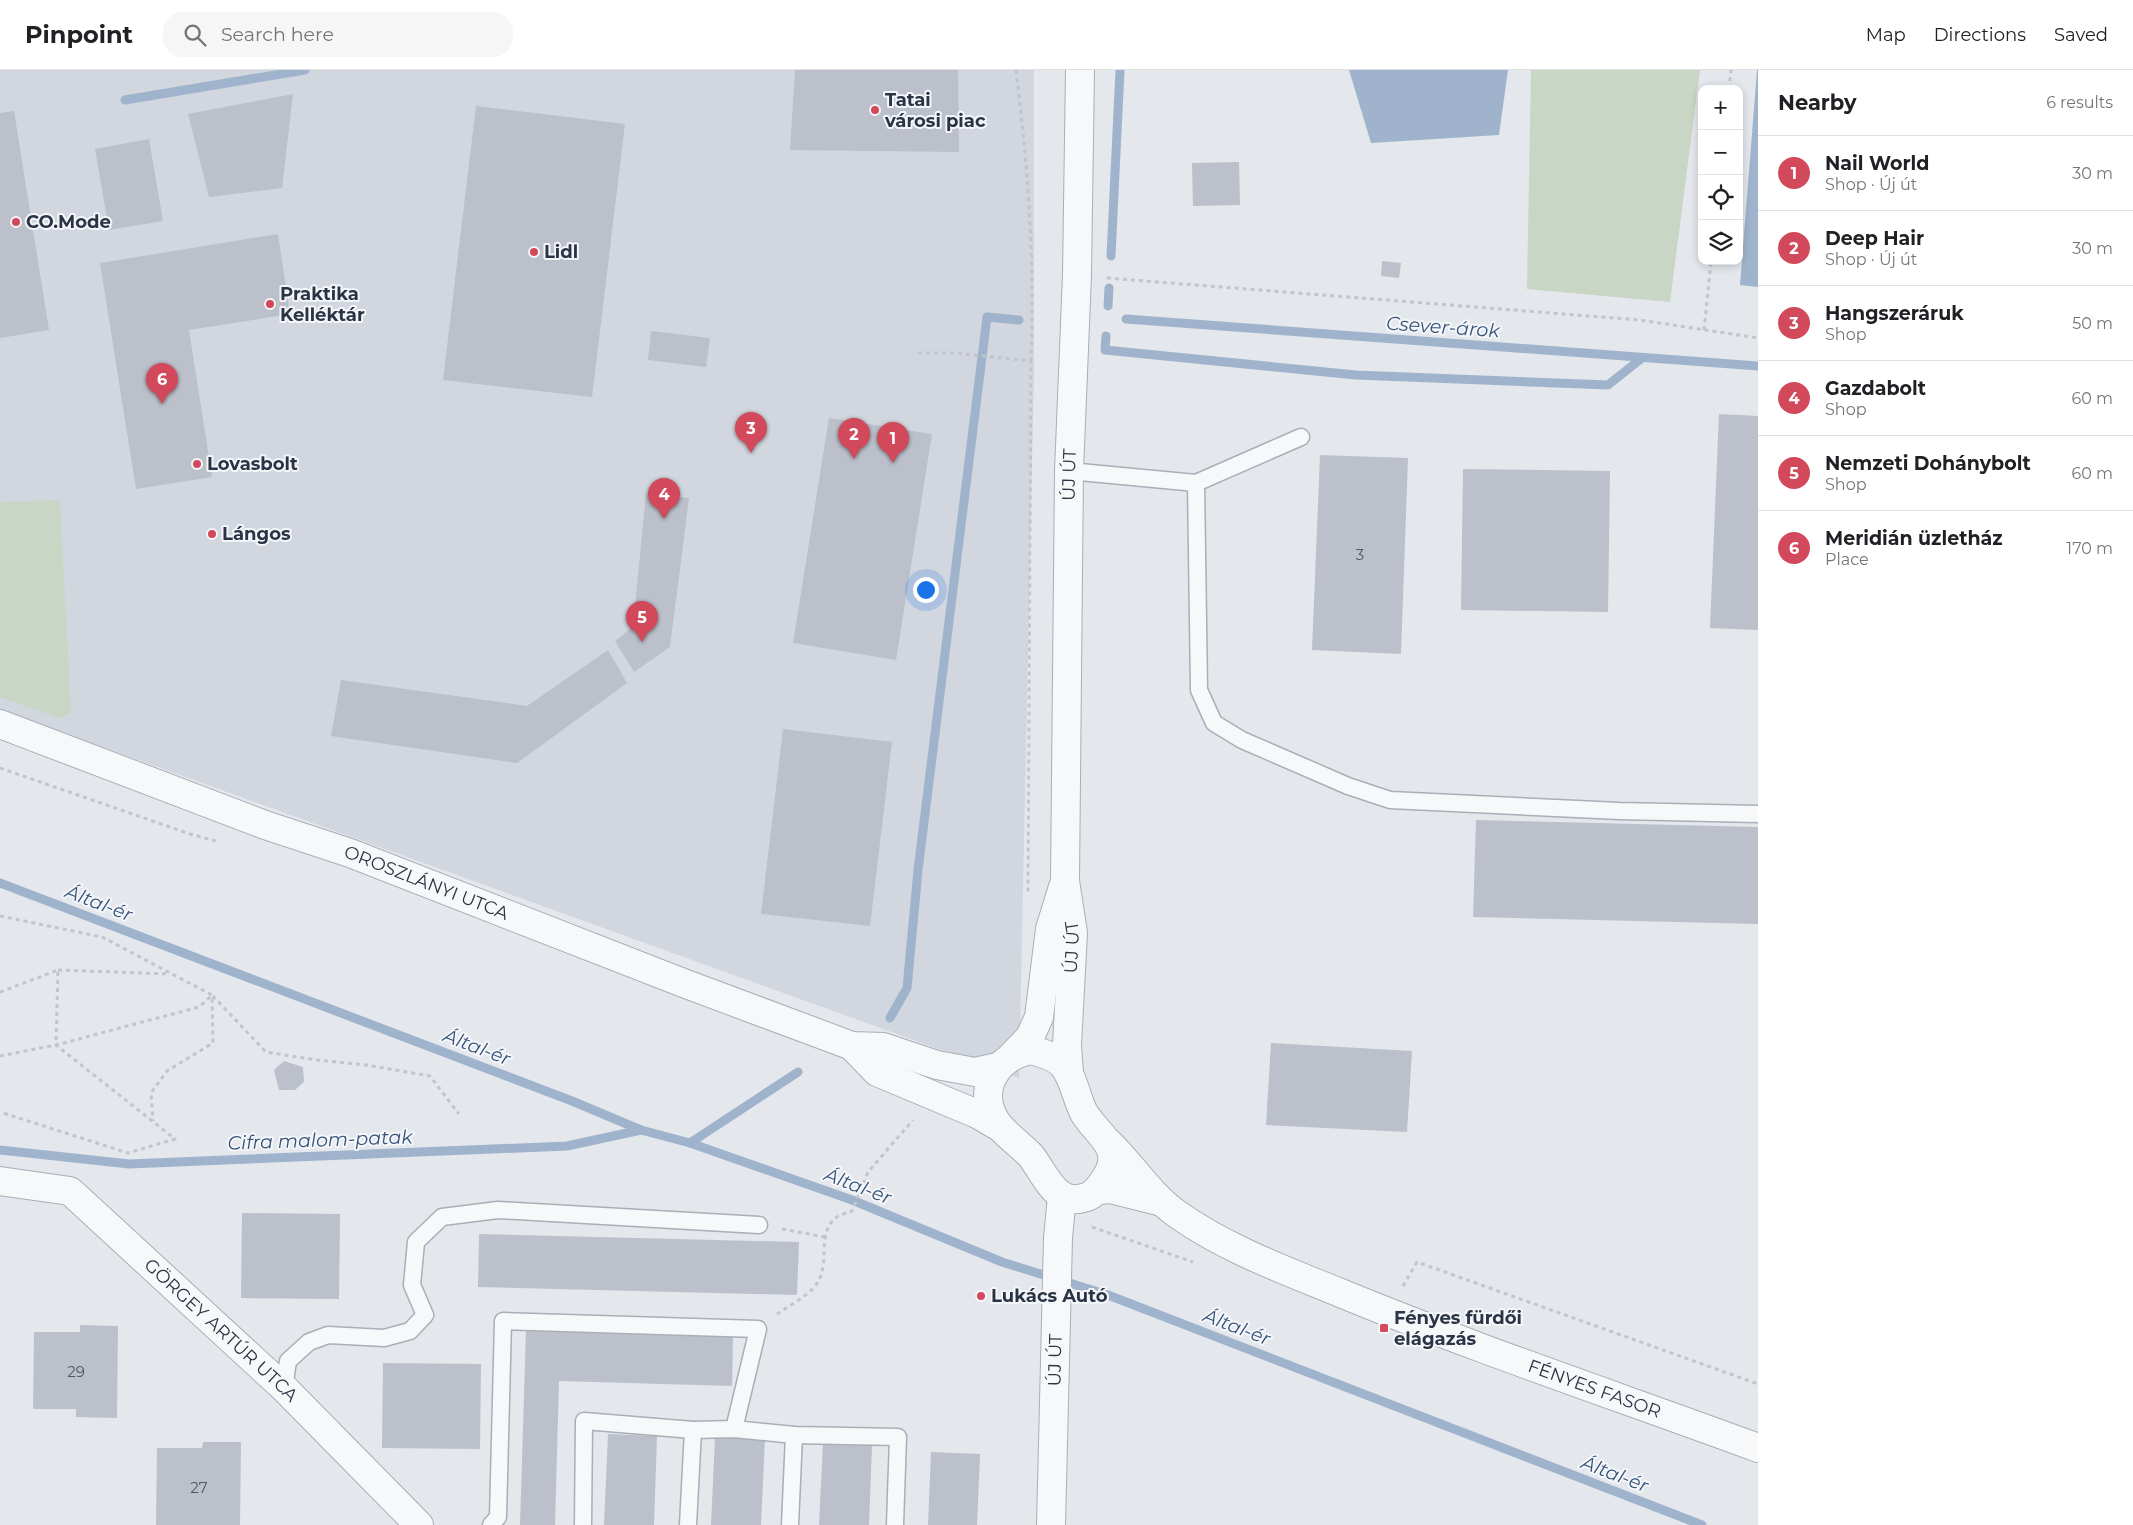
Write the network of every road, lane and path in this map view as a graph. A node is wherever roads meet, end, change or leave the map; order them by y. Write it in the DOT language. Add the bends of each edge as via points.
graph roads {
  1 [pos="1016,70"];
  2 [pos="1080,70"];
  3 [pos="1732,70"];
  4 [pos="1730,85"];
  5 [pos="1711,265"];
  6 [pos="1077,275"];
  7 [pos="1704,330"];
  8 [pos="1758,338"];
  9 [pos="918,353"];
  10 [pos="1031,360"];
  11 [pos="1301,437"];
  12 [pos="1069,471"];
  13 [pos="1196,483"];
  14 [pos="0,724"];
  15 [pos="1758,814"];
  16 [pos="1065,881"];
  17 [pos="1028,898"];
  18 [pos="0,916"];
  19 [pos="58,970"];
  20 [pos="172,975"];
  21 [pos="0,992"];
  22 [pos="212,995"];
  23 [pos="56,1045"];
  24 [pos="852,1046"];
  25 [pos="0,1056"];
  26 [pos="1005,1062"];
  27 [pos="1069,1073"];
  28 [pos="928,1094"];
  29 [pos="0,1112"];
  30 [pos="459,1114"];
  31 [pos="153,1122"];
  32 [pos="1001,1128"];
  33 [pos="1109,1143"];
  34 [pos="0,1181"];
  35 [pos="1097,1190"];
  36 [pos="1062,1196"];
  37 [pos="1162,1202"];
  38 [pos="759,1225"];
  39 [pos="825,1237"];
  40 [pos="1388,1312"];
  41 [pos="758,1329"];
  42 [pos="1758,1384"];
  43 [pos="284,1388"];
  44 [pos="734,1429"];
  45 [pos="693,1430"];
  46 [pos="794,1435"];
  47 [pos="1758,1448"];
  48 [pos="419,1525"];
  49 [pos="491,1525"];
  50 [pos="583,1525"];
  51 [pos="688,1525"];
  52 [pos="790,1525"];
  53 [pos="895,1525"];
  54 [pos="1051,1525"];
  1 -- 10 [label="path" via="1026,157 1034,297"];
  2 -- 6 [label="street, ÚJ ÚT"];
  3 -- 4 [label="path"];
  5 -- 7 [label="path"];
  6 -- 7 [label="path" via="1640,320"];
  6 -- 12 [label="street, ÚJ ÚT"];
  7 -- 8 [label="path"];
  9 -- 10 [label="path"];
  10 -- 17 [label="path"];
  11 -- 13 [label="lane"];
  12 -- 13 [label="lane"];
  12 -- 16 [label="street, ÚJ ÚT"];
  13 -- 15 [label="lane" via="1199,690 1214,723 1242,740 1348,786 1390,800"];
  14 -- 24 [label="street, OROSZLÁNYI UTCA" via="265,825 350,853"];
  16 -- 26 [label="street, ÚJ ÚT" via="1050,929 1039,1017 1030,1037"];
  16 -- 27 [label="street, ÚJ ÚT" via="1073,933"];
  18 -- 20 [label="path" via="102,937"];
  19 -- 20 [label="path"];
  19 -- 21 [label="path"];
  19 -- 23 [label="path"];
  20 -- 22 [label="path"];
  22 -- 23 [label="path" via="199,1007"];
  22 -- 30 [label="path" via="266,1052 430,1076"];
  22 -- 31 [label="path" via="213,1043 167,1070 152,1093"];
  23 -- 25 [label="path"];
  23 -- 31 [label="path"];
  24 -- 26 [label="street, OROSZLÁNYI UTCA" via="883,1047 937,1065 976,1072"];
  24 -- 28 [label="street, OROSZLÁNYI UTCA" via="877,1072"];
  26 -- 27 [label="street, OROSZLÁNYI UTCA" via="1031,1050 1062,1064"];
  26 -- 32 [label="street" via="992,1078 989,1101"];
  27 -- 33 [label="street, FÉNYES FASOR" via="1085,1113"];
  28 -- 32 [label="street, OROSZLÁNYI UTCA" via="977,1114"];
  28 -- 39 [label="path" via="919,1113 868,1172 852,1211 837,1217"];
  29 -- 31 [label="path" via="128,1153 175,1139"];
  32 -- 36 [label="street" via="1023,1148"];
  33 -- 35 [label="street" via="1111,1165"];
  33 -- 37 [label="street, FÉNYES FASOR"];
  34 -- 43 [label="street, GÖRGEY ARTÚR UTCA" via="70,1191"];
  35 -- 36 [label="street" via="1087,1198 1073,1200"];
  35 -- 37 [label="street, FÉNYES FASOR" via="1110,1188"];
  36 -- 54 [label="street, ÚJ ÚT" via="1058,1238"];
  37 -- 40 [label="street, FÉNYES FASOR" via="1216,1237"];
  38 -- 39 [label="path"];
  38 -- 43 [label="lane" via="498,1210 442,1217 416,1242 412,1285 425,1315 410,1331 384,1338 328,1335 309,1342 288,1361"];
  39 -- 41 [label="path" via="823,1269 816,1286"];
  40 -- 42 [label="path" via="1417,1262"];
  40 -- 47 [label="street, FÉNYES FASOR"];
  41 -- 44 [label="lane"];
  41 -- 49 [label="lane" via="503,1321 498,1517"];
  43 -- 48 [label="street, GÖRGEY ARTÚR UTCA"];
  44 -- 45 [label="lane"];
  44 -- 46 [label="lane"];
  45 -- 50 [label="lane" via="584,1421"];
  45 -- 51 [label="lane"];
  46 -- 52 [label="lane"];
  46 -- 53 [label="lane" via="898,1438"];
}
